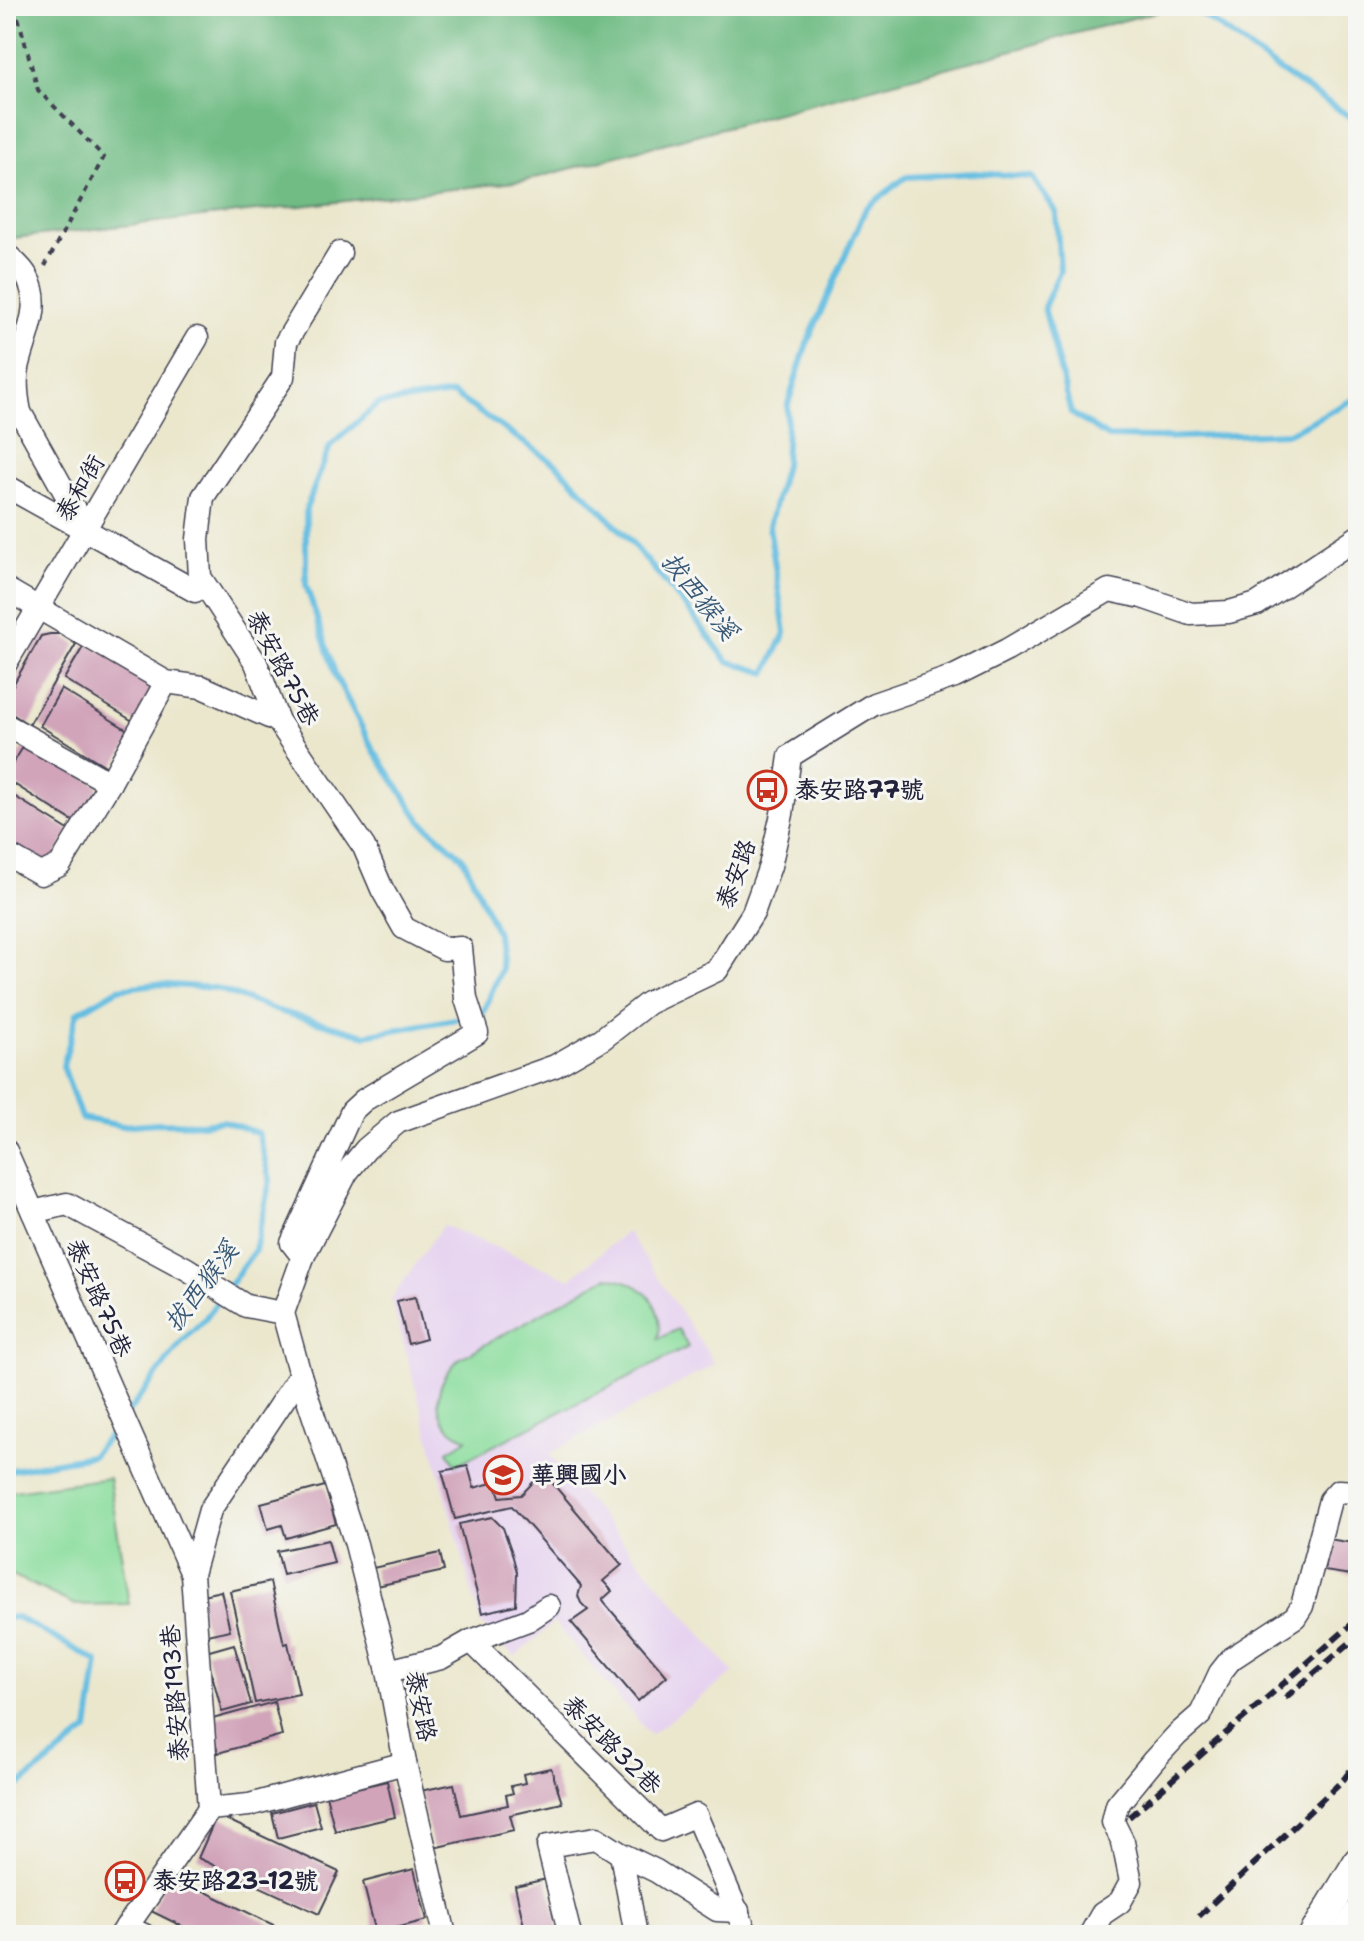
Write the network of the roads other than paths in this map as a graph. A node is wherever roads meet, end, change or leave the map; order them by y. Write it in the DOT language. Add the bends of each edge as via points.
graph roads {
  1 [pos="340,253"];
  2 [pos="6,254"];
  3 [pos="197,338"];
  4 [pos="6,486"];
  5 [pos="86,530"];
  6 [pos="1358,537"];
  7 [pos="6,589"];
  8 [pos="195,591"];
  9 [pos="39,609"];
  10 [pos="6,663"];
  11 [pos="166,682"];
  12 [pos="278,721"];
  13 [pos="6,725"];
  14 [pos="110,783"];
  15 [pos="6,854"];
  16 [pos="477,1033"];
  17 [pos="6,1151"];
  18 [pos="33,1212"];
  19 [pos="303,1257"];
  20 [pos="283,1313"];
  21 [pos="300,1375"];
  22 [pos="1358,1492"];
  23 [pos="192,1574"];
  24 [pos="549,1606"];
  25 [pos="471,1641"];
  26 [pos="388,1671"];
  27 [pos="405,1763"];
  28 [pos="209,1809"];
  29 [pos="621,1854"];
  30 [pos="1355,1873"];
  31 [pos="738,1911"];
  32 [pos="1358,1914"];
  33 [pos="131,1932"];
  34 [pos="445,1935"];
  35 [pos="570,1935"];
  36 [pos="636,1935"];
  37 [pos="747,1935"];
  38 [pos="1090,1935"];
  39 [pos="1313,1935"];
  40 [pos="1345,1935"];
  1 -- 12 [label="street, 泰安路75巷" via="286,342 283,377 203,497 199,525 200,577 256,663"];
  2 -- 5 [label="street" via="33,289 34,315 18,367 20,412"];
  3 -- 5 [label="street, 泰和街"];
  4 -- 5 [label="street"];
  5 -- 8 [label="street"];
  5 -- 9 [label="street, 泰和街"];
  6 -- 19 [label="street, 泰安路" via="1257,604 1229,612 1191,614 1109,590 955,676 874,704 790,756 770,866 753,913 717,970 648,1003 602,1039 555,1066 398,1122 347,1172"];
  7 -- 9 [label="street"];
  9 -- 10 [label="street, 泰和街"];
  9 -- 11 [label="street"];
  11 -- 12 [label="street" via="202,687"];
  11 -- 14 [label="street"];
  12 -- 16 [label="street, 泰安路75巷" via="364,847 404,928 444,949 461,948 466,999"];
  13 -- 14 [label="street"];
  14 -- 15 [label="street" via="60,865 41,874"];
  16 -- 19 [label="street, 泰安路" via="352,1111 292,1243"];
  17 -- 18 [label="street"];
  18 -- 20 [label="street" via="67,1204 246,1306"];
  18 -- 23 [label="street, 泰安路75巷"];
  19 -- 20 [label="street, 泰安路"];
  20 -- 21 [label="street, 泰安路"];
  21 -- 23 [label="street" via="210,1510"];
  21 -- 26 [label="street, 泰安路" via="356,1544"];
  22 -- 38 [label="street" via="1338,1491 1330,1500 1295,1617 1231,1659 1201,1714 1117,1805 1113,1822 1131,1882"];
  23 -- 28 [label="street, 泰安路193巷"];
  24 -- 25 [label="street" via="528,1620"];
  25 -- 26 [label="street" via="441,1658"];
  25 -- 31 [label="street, 泰安路32巷" via="661,1830 696,1815"];
  26 -- 27 [label="street, 泰安路"];
  27 -- 28 [label="street, 泰安路" via="249,1805"];
  27 -- 34 [label="street"];
  28 -- 33 [label="street"];
  29 -- 31 [label="street" via="717,1910"];
  29 -- 35 [label="street" via="596,1838 548,1846"];
  29 -- 36 [label="street"];
  30 -- 39 [label="main road"];
  31 -- 37 [label="street, 泰安路32巷"];
  32 -- 40 [label="main road"];
}
